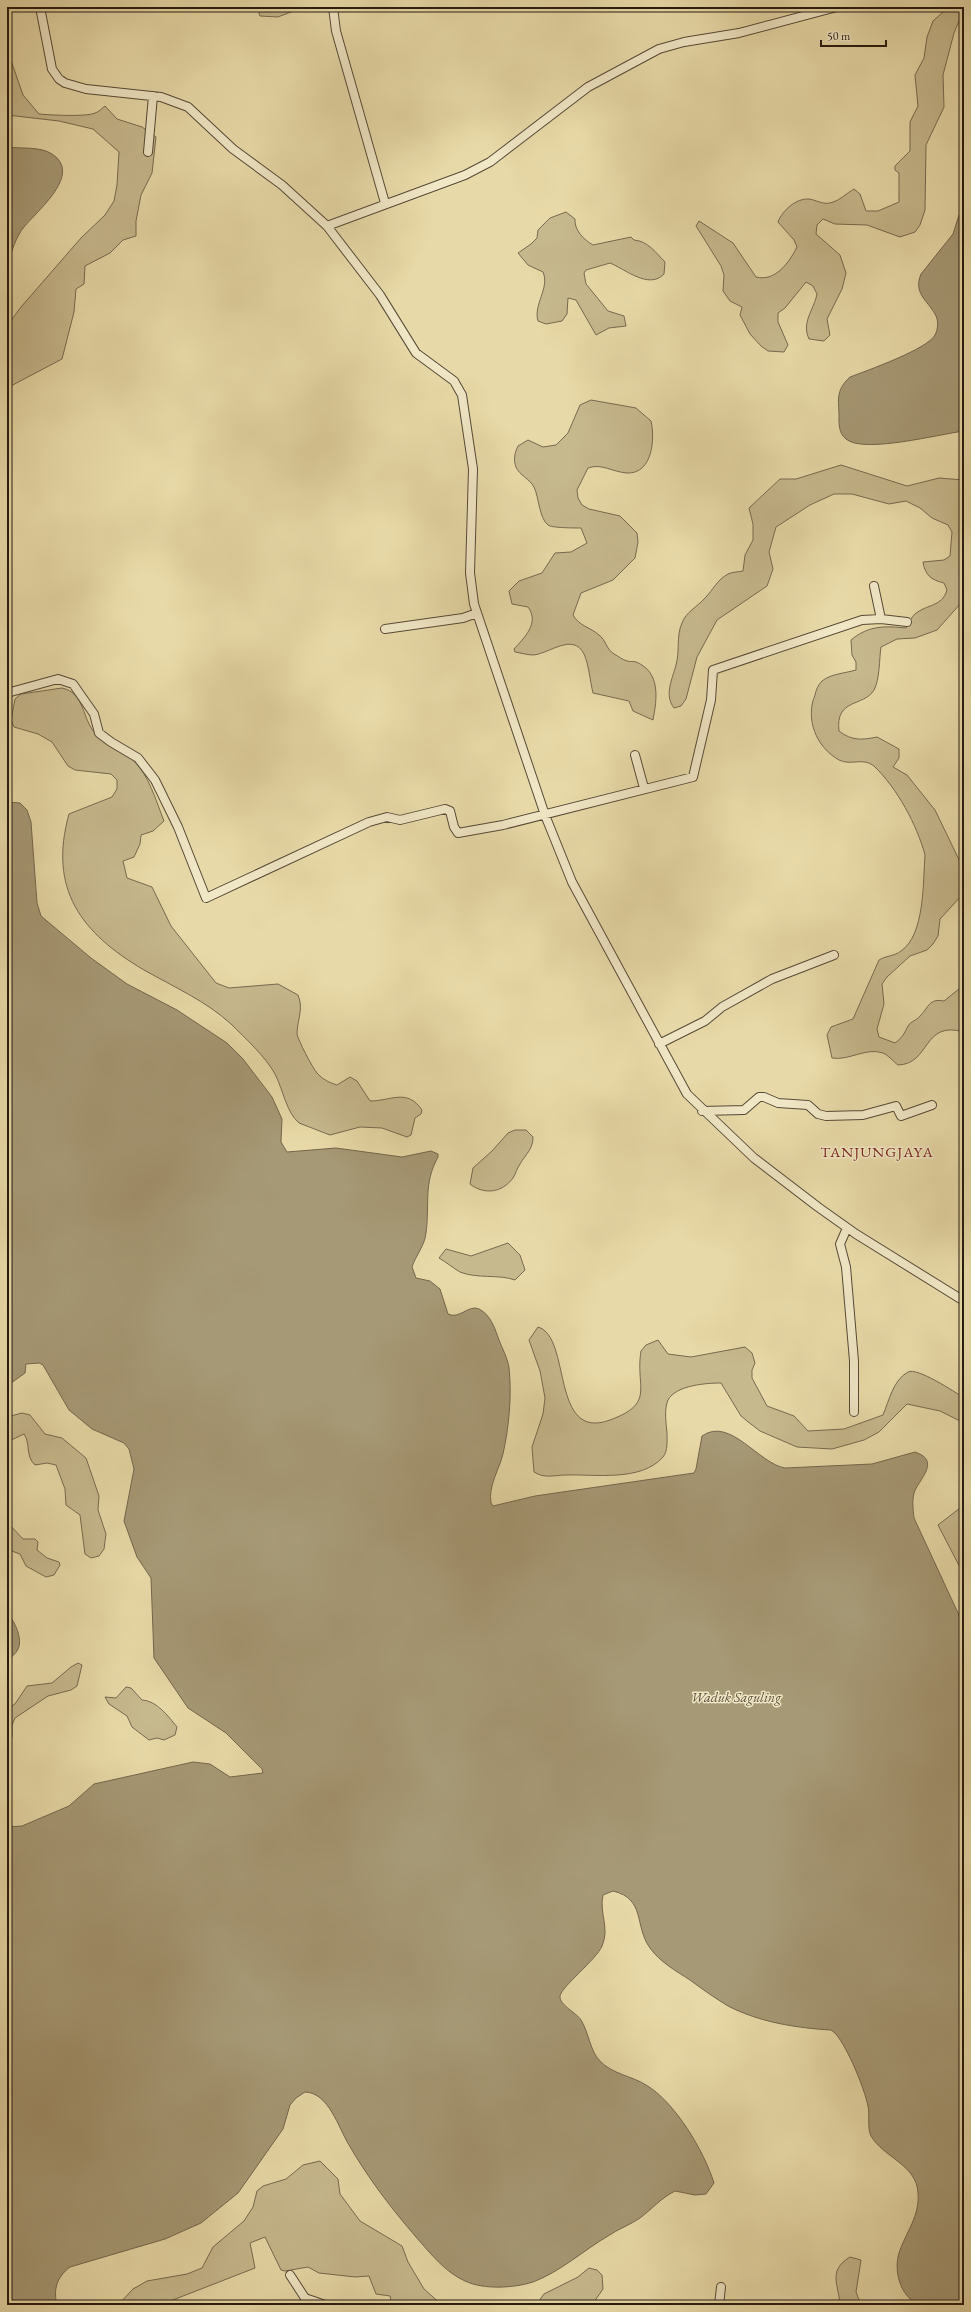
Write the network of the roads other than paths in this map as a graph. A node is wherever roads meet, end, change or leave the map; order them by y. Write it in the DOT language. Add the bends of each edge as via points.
graph roads {
  1 [pos="40,7"];
  2 [pos="333,7"];
  3 [pos="838,7"];
  4 [pos="153,96"];
  5 [pos="148,152"];
  6 [pos="385,203"];
  7 [pos="327,226"];
  8 [pos="874,586"];
  9 [pos="477,613"];
  10 [pos="881,619"];
  11 [pos="907,622"];
  12 [pos="385,629"];
  13 [pos="7,693"];
  14 [pos="635,755"];
  15 [pos="644,788"];
  16 [pos="545,815"];
  17 [pos="834,955"];
  18 [pos="659,1044"];
  19 [pos="932,1105"];
  20 [pos="702,1111"];
  21 [pos="847,1228"];
  22 [pos="964,1301"];
  23 [pos="854,1412"];
  24 [pos="290,2275"];
  25 [pos="721,2287"];
  26 [pos="325,2305"];
  27 [pos="719,2305"];
  1 -- 4 [label="street" via="52,69 59,79 86,89"];
  2 -- 6 [label="street" via="338,38"];
  3 -- 6 [label="street" via="739,33 659,49 588,87 490,162 443,185"];
  4 -- 5 [label="street"];
  4 -- 7 [label="street" via="182,103 188,107 233,149 282,185"];
  6 -- 7 [label="street"];
  7 -- 9 [label="street" via="380,295 416,353 454,381 462,395 474,476 470,587"];
  8 -- 10 [label="street"];
  9 -- 12 [label="street" via="463,618"];
  9 -- 16 [label="street"];
  10 -- 11 [label="street"];
  10 -- 15 [label="street" via="862,620 713,670 711,700 693,777 665,786"];
  13 -- 16 [label="street" via="58,679 73,684 94,714 99,733 138,758 155,780 178,827 206,898 369,822 387,817 400,820 445,809 450,811 454,828 458,833"];
  14 -- 15 [label="street"];
  15 -- 16 [label="street"];
  16 -- 18 [label="street" via="572,882"];
  17 -- 18 [label="street" via="772,979 722,1007 704,1021"];
  18 -- 20 [label="street" via="687,1094"];
  19 -- 20 [label="street" via="901,1116 896,1106 863,1115 826,1116 818,1114 808,1105 778,1103 759,1097 744,1110"];
  20 -- 21 [label="street" via="754,1158"];
  21 -- 22 [label="street"];
  21 -- 23 [label="street" via="840,1244 846,1267 854,1361"];
  24 -- 26 [label="street" via="304,2298"];
  25 -- 27 [label="street"];
}
